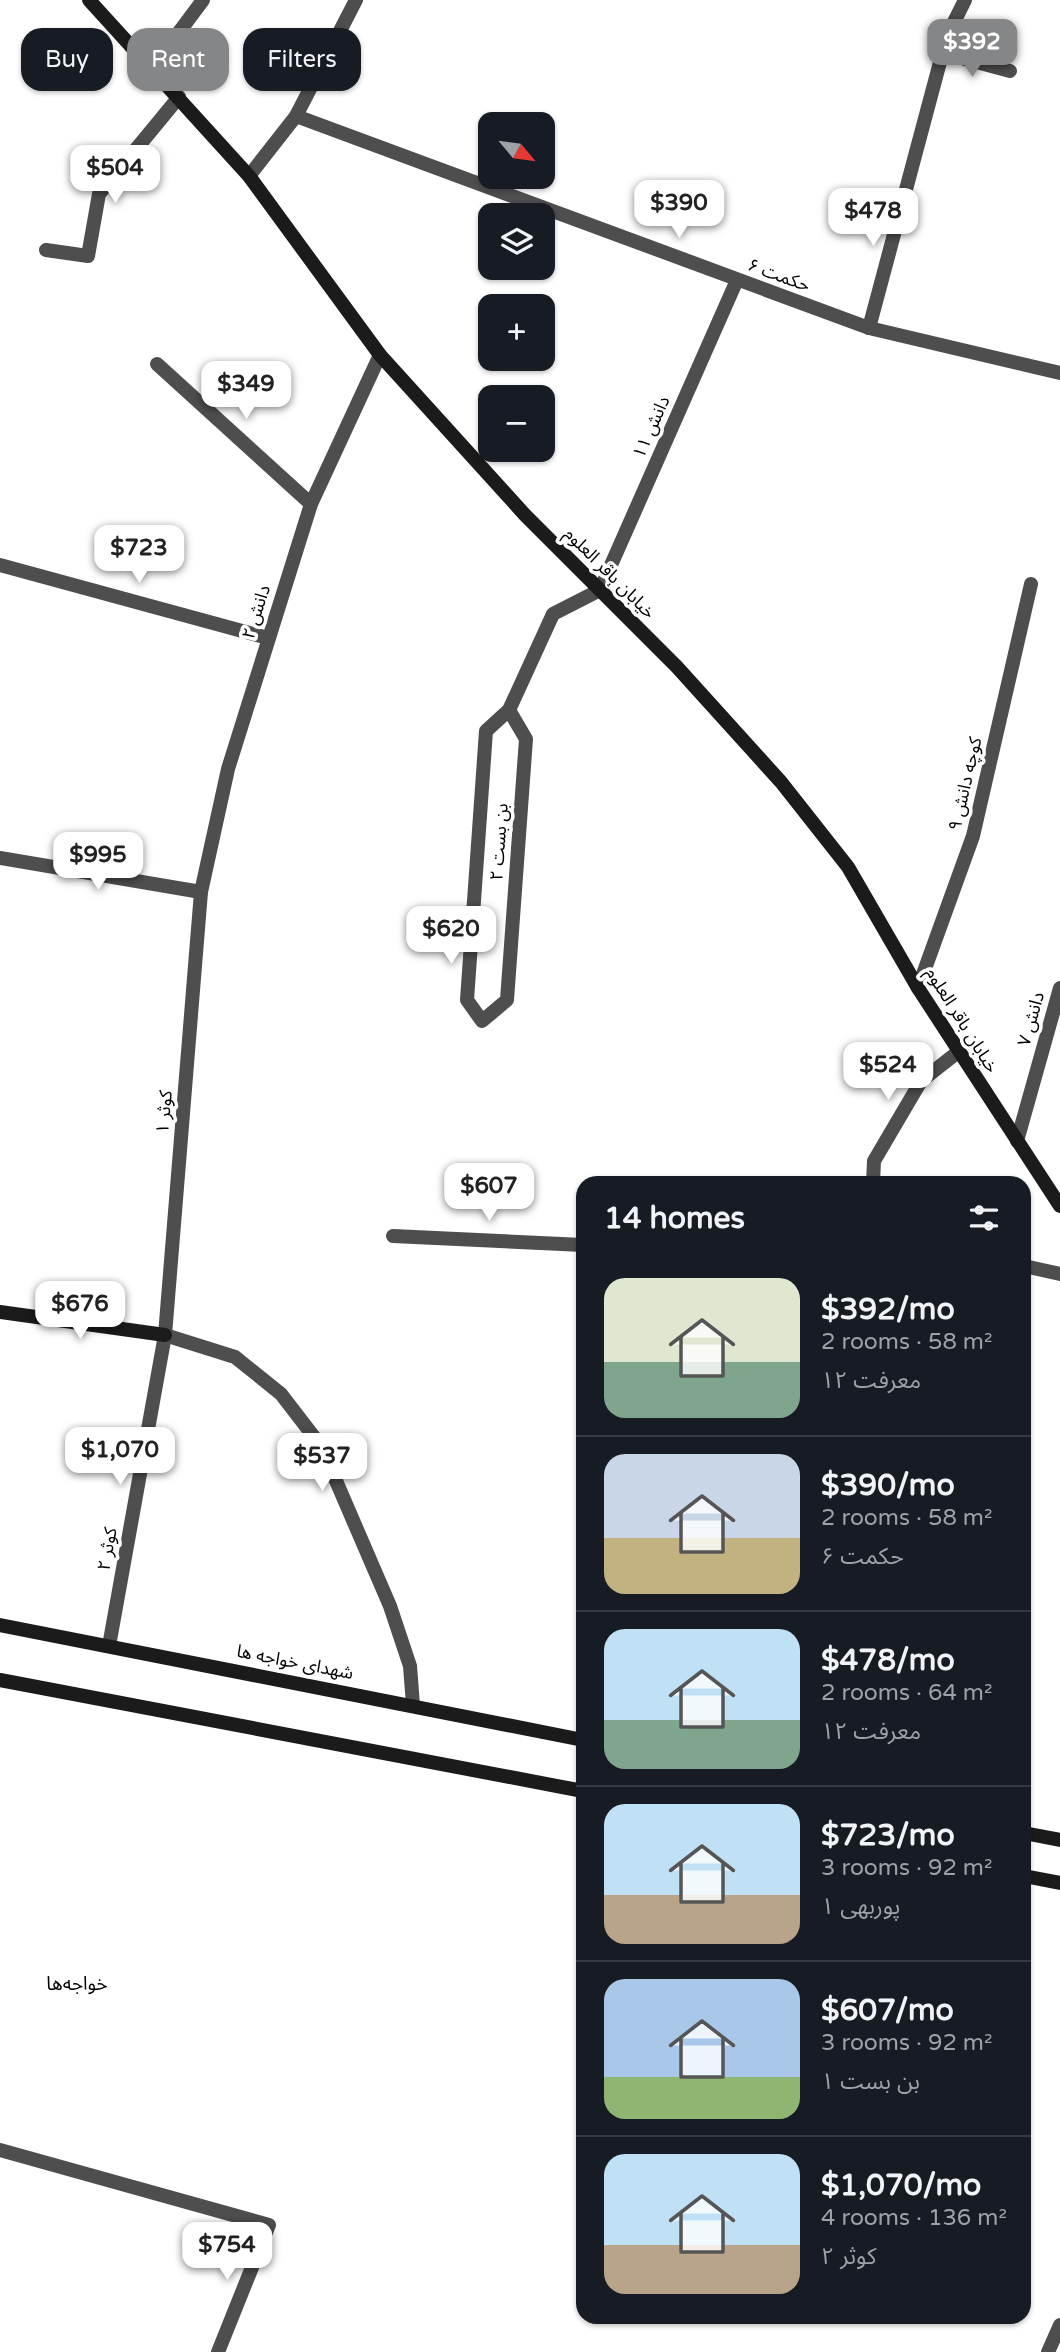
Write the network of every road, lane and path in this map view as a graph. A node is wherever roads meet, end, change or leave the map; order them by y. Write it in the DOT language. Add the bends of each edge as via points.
graph roads {
  1 [pos="89,0"];
  2 [pos="203,0"];
  3 [pos="356,0"];
  4 [pos="965,0"];
  5 [pos="182,28"];
  6 [pos="127,40"];
  7 [pos="943,53"];
  8 [pos="1010,71"];
  9 [pos="174,91"];
  10 [pos="179,97"];
  11 [pos="296,116"];
  12 [pos="249,176"];
  13 [pos="46,250"];
  14 [pos="737,280"];
  15 [pos="869,328"];
  16 [pos="380,355"];
  17 [pos="157,364"];
  18 [pos="1060,373"];
  19 [pos="312,504"];
  20 [pos="0,565"];
  21 [pos="1031,584"];
  22 [pos="600,590"];
  23 [pos="268,638"];
  24 [pos="509,710"];
  25 [pos="0,858"];
  26 [pos="201,892"];
  27 [pos="918,988"];
  28 [pos="1060,988"];
  29 [pos="958,1052"];
  30 [pos="1017,1141"];
  31 [pos="873,1176"];
  32 [pos="1060,1206"];
  33 [pos="393,1236"];
  34 [pos="576,1245"];
  35 [pos="1031,1268"];
  36 [pos="1060,1274"];
  37 [pos="0,1312"];
  38 [pos="165,1335"];
  39 [pos="0,1625"];
  40 [pos="109,1646"];
  41 [pos="0,1680"];
  42 [pos="413,1705"];
  43 [pos="576,1739"];
  44 [pos="576,1790"];
  45 [pos="1031,1834"];
  46 [pos="1060,1840"];
  47 [pos="1031,1877"];
  48 [pos="1060,1883"];
  49 [pos="0,2150"];
  50 [pos="1060,2325"];
  51 [pos="218,2352"];
  52 [pos="1048,2352"];
  1 -- 6 [label="street, خیابان باقر العلوم"];
  2 -- 5 [label="street"];
  3 -- 11 [label="street"];
  4 -- 7 [label="street"];
  7 -- 8 [label="street"];
  7 -- 15 [label="street"];
  9 -- 10 [label="street, خیابان باقر العلوم"];
  10 -- 12 [label="street, خیابان باقر العلوم"];
  10 -- 13 [label="street" via="99,194 88,256"];
  11 -- 12 [label="street"];
  11 -- 14 [label="street, حکمت ۶"];
  12 -- 16 [label="street, خیابان باقر العلوم"];
  14 -- 15 [label="street, حکمت ۶"];
  14 -- 22 [label="street, دانش ۱۱"];
  15 -- 18 [label="street, حکمت ۶"];
  16 -- 19 [label="street, دانش ۲"];
  16 -- 22 [label="street, خیابان باقر العلوم"];
  17 -- 19 [label="street"];
  19 -- 23 [label="street, دانش ۲"];
  20 -- 23 [label="street"];
  21 -- 27 [label="street, کوچه دانش ۹" via="973,836"];
  22 -- 24 [label="street, بن بست ۲" via="553,614"];
  22 -- 27 [label="street, خیابان باقر العلوم" via="781,782 848,867"];
  23 -- 26 [label="street, دانش ۲" via="228,769"];
  24 -- 24 [label="street, بن بست ۲" via="486,731 467,1000 482,1021 508,1000 526,739"];
  25 -- 26 [label="street"];
  26 -- 38 [label="street, کوثر ۱"];
  27 -- 29 [label="street, خیابان باقر العلوم"];
  28 -- 30 [label="street, دانش ۷"];
  29 -- 30 [label="street, خیابان باقر العلوم"];
  29 -- 31 [label="street" via="921,1081 874,1161"];
  30 -- 32 [label="street, خیابان باقر العلوم"];
  33 -- 34 [label="street"];
  35 -- 36 [label="street"];
  37 -- 38 [label="street"];
  38 -- 40 [label="street, کوثر ۲"];
  38 -- 42 [label="street" via="235,1357 281,1394 321,1446 390,1606 410,1666"];
  39 -- 40 [label="street, شهدای خواجه ها"];
  40 -- 42 [label="street, شهدای خواجه ها"];
  41 -- 44 [label="street"];
  42 -- 43 [label="street, شهدای خواجه ها"];
  45 -- 46 [label="street"];
  47 -- 48 [label="street"];
  49 -- 51 [label="street" via="269,2225"];
  50 -- 52 [label="street"];
}
